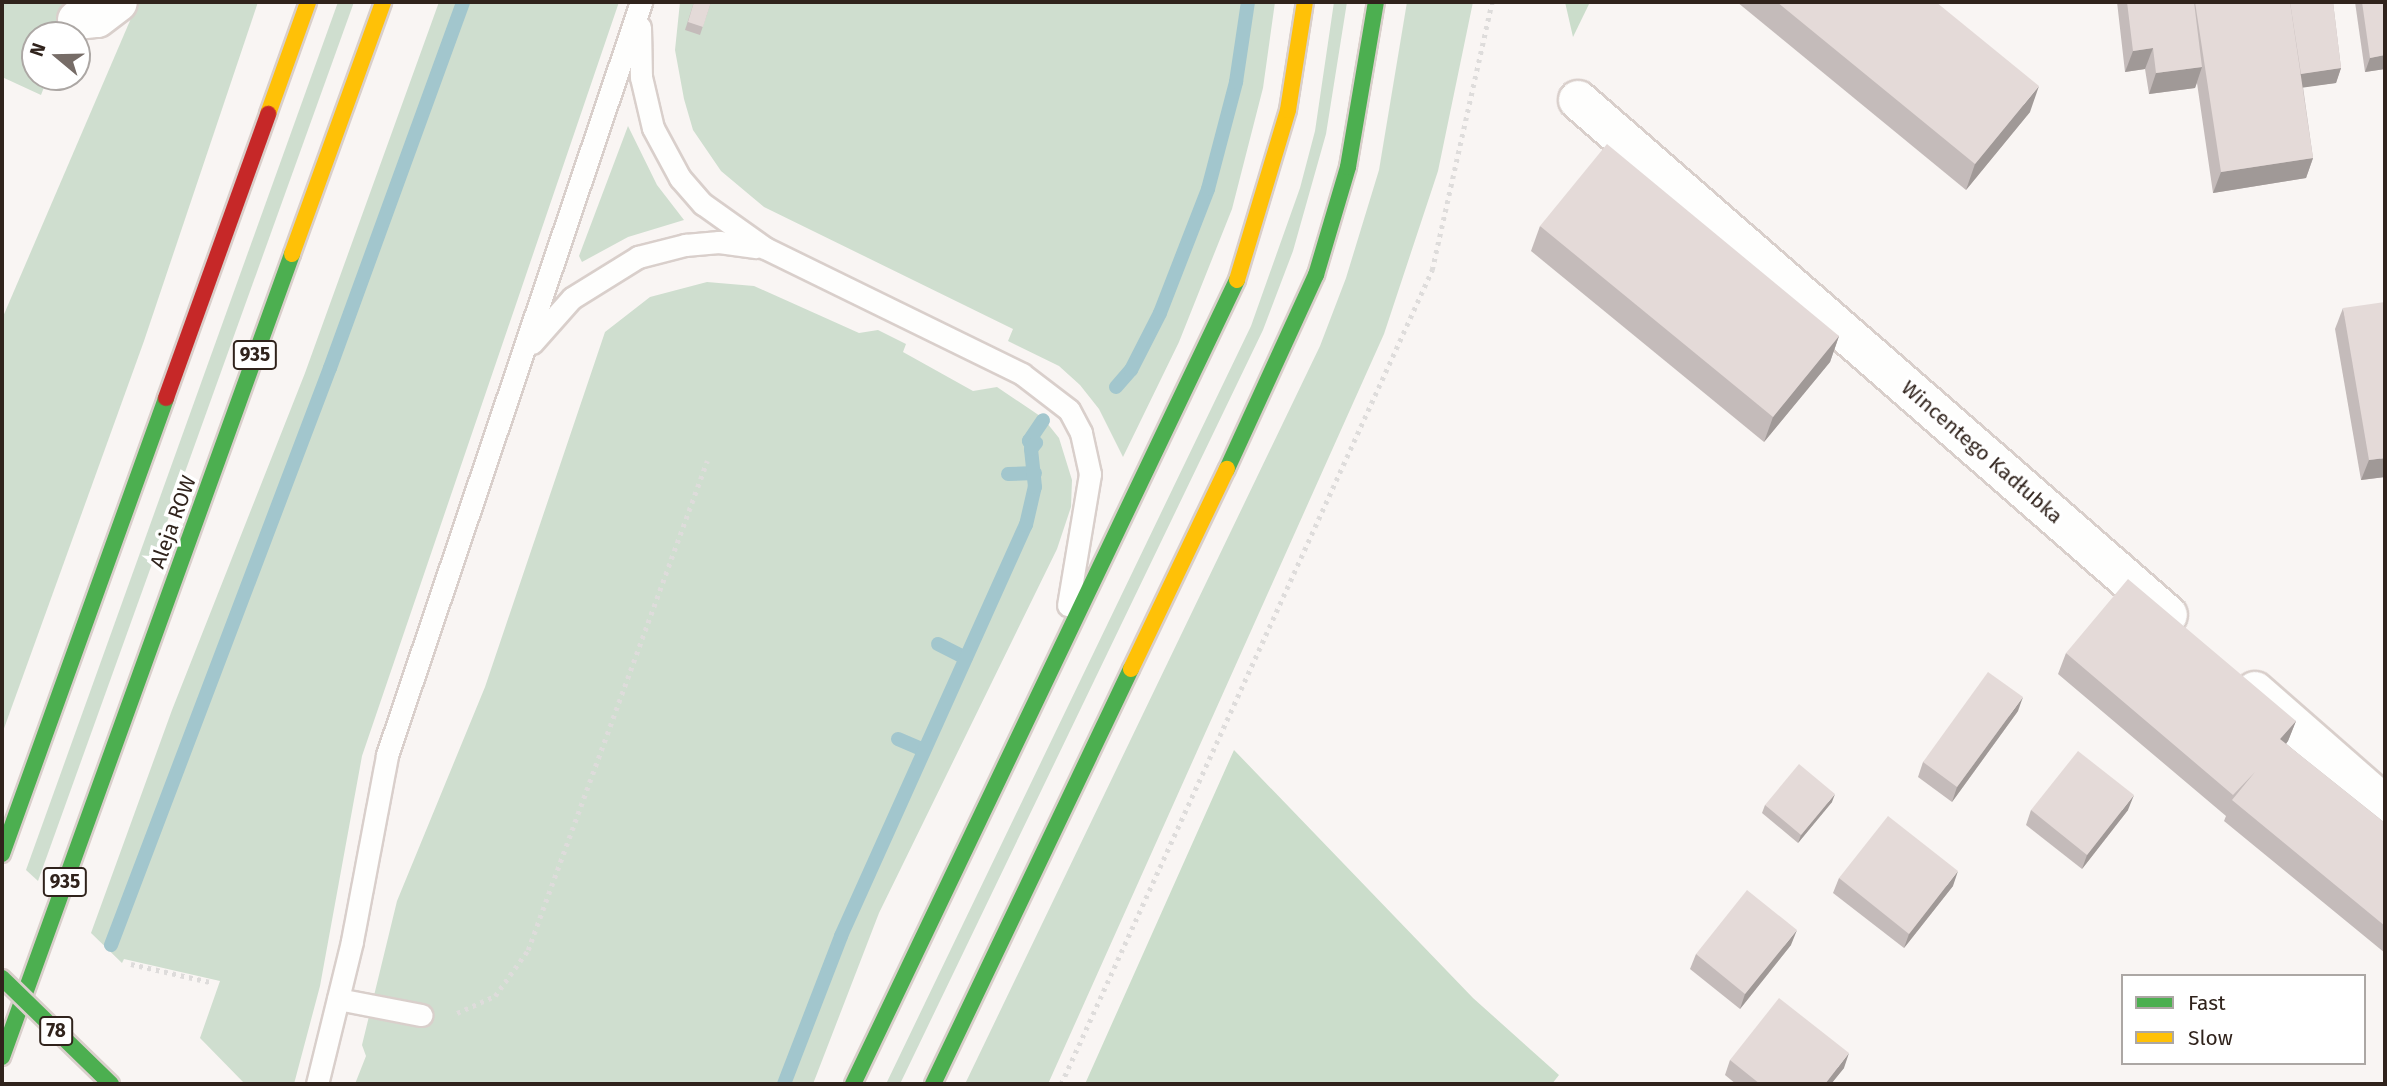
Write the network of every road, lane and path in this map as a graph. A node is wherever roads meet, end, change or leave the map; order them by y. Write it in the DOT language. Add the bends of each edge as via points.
graph roads {
  1 [pos="118,2"];
  2 [pos="308,2"];
  3 [pos="383,2"];
  4 [pos="642,2"];
  5 [pos="1305,2"];
  6 [pos="1376,2"];
  7 [pos="1492,2"];
  8 [pos="77,20"];
  9 [pos="1578,100"];
  10 [pos="778,254"];
  11 [pos="513,383"];
  12 [pos="707,461"];
  13 [pos="2197,640"];
  14 [pos="1057,662"];
  15 [pos="2228,667"];
  16 [pos="2385,805"];
  17 [pos="2,854"];
  18 [pos="131,964"];
  19 [pos="2,978"];
  20 [pos="210,982"];
  21 [pos="338,999"];
  22 [pos="421,1015"];
  23 [pos="2,1057"];
  24 [pos="111,1084"];
  25 [pos="317,1084"];
  26 [pos="853,1084"];
  27 [pos="933,1084"];
  28 [pos="1061,1084"];
  1 -- 8 [label="street" via="96,18"];
  2 -- 17 [label="main road"];
  3 -- 23 [label="main road, Aleja ROW / 935"];
  4 -- 10 [label="lane" via="641,77 647,112 664,152 703,204"];
  4 -- 11 [label="lane"];
  5 -- 14 [label="main road" via="1288,110 1238,277"];
  6 -- 27 [label="main road" via="1348,167 1303,307 1270,385"];
  7 -- 28 [label="path" via="1432,270"];
  9 -- 13 [label="street, Wincentego Kadłubka"];
  10 -- 11 [label="lane" via="719,242 670,248 621,265 557,313 531,344"];
  10 -- 14 [label="lane" via="1023,374 1069,410 1081,433 1090,474"];
  11 -- 21 [label="lane" via="387,755"];
  12 -- 22 [label="path" via="528,950 506,985 482,1005 453,1014"];
  14 -- 26 [label="main road"];
  15 -- 16 [label="street"];
  18 -- 20 [label="path"];
  19 -- 24 [label="main road, 78, bridge"];
  21 -- 22 [label="lane"];
  21 -- 25 [label="lane"];
}
